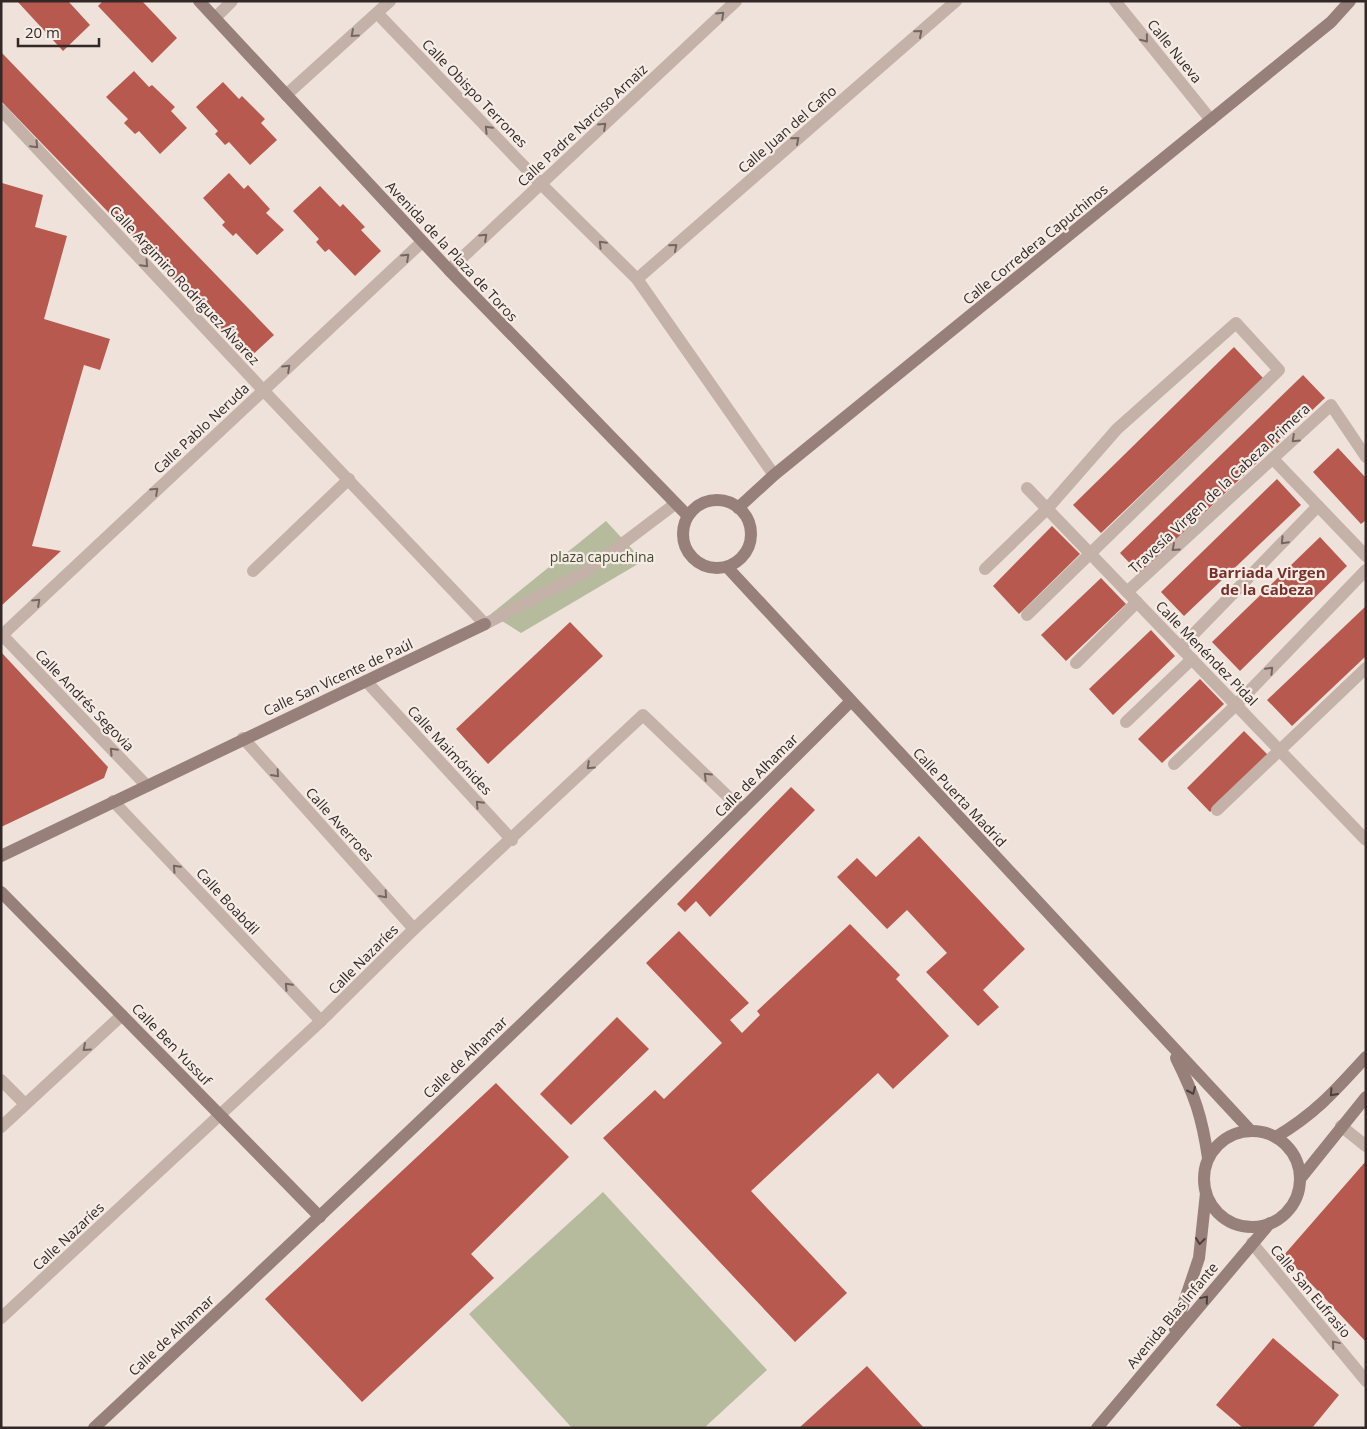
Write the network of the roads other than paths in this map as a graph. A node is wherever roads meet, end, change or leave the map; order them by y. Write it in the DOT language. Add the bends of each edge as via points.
graph roads {
  1 [pos="199,1"];
  2 [pos="232,1"];
  3 [pos="390,1"];
  4 [pos="736,1"];
  5 [pos="956,1"];
  6 [pos="1114,1"];
  7 [pos="1350,1"];
  8 [pos="377,13"];
  9 [pos="215,18"];
  10 [pos="286,95"];
  11 [pos="1,110"];
  12 [pos="1211,120"];
  13 [pos="541,184"];
  14 [pos="422,242"];
  15 [pos="449,270"];
  16 [pos="637,279"];
  17 [pos="263,390"];
  18 [pos="1366,457"];
  19 [pos="1273,459"];
  20 [pos="774,475"];
  21 [pos="348,479"];
  22 [pos="1027,488"];
  23 [pos="675,504"];
  24 [pos="1318,506"];
  25 [pos="738,508"];
  26 [pos="1047,509"];
  27 [pos="688,516"];
  28 [pos="1090,553"];
  29 [pos="1366,556"];
  30 [pos="727,567"];
  31 [pos="985,569"];
  32 [pos="1366,570"];
  33 [pos="253,571"];
  34 [pos="1127,592"];
  35 [pos="1136,602"];
  36 [pos="1027,615"];
  37 [pos="485,624"];
  38 [pos="2,635"];
  39 [pos="1181,648"];
  40 [pos="1192,659"];
  41 [pos="1076,663"];
  42 [pos="1366,668"];
  43 [pos="366,681"];
  44 [pos="851,701"];
  45 [pos="1236,705"];
  46 [pos="1126,722"];
  47 [pos="243,738"];
  48 [pos="1280,750"];
  49 [pos="1174,764"];
  50 [pos="147,786"];
  51 [pos="113,801"];
  52 [pos="742,810"];
  53 [pos="1217,810"];
  54 [pos="512,840"];
  55 [pos="1366,840"];
  56 [pos="1,856"];
  57 [pos="1,892"];
  58 [pos="414,929"];
  59 [pos="122,1015"];
  60 [pos="321,1021"];
  61 [pos="1171,1047"];
  62 [pos="1366,1057"];
  63 [pos="1,1080"];
  64 [pos="1366,1097"];
  65 [pos="25,1104"];
  66 [pos="220,1116"];
  67 [pos="1,1126"];
  68 [pos="1341,1126"];
  69 [pos="1251,1130"];
  70 [pos="1276,1137"];
  71 [pos="1366,1146"];
  72 [pos="1208,1158"];
  73 [pos="1300,1178"];
  74 [pos="1206,1193"];
  75 [pos="320,1217"];
  76 [pos="1270,1223"];
  77 [pos="1252,1243"];
  78 [pos="1,1318"];
  79 [pos="1173,1336"];
  80 [pos="1366,1381"];
  81 [pos="94,1428"];
  82 [pos="1097,1428"];
  1 -- 9 [label="street, Avenida de la Plaza de Toros"];
  2 -- 9 [label="street"];
  3 -- 8 [label="street"];
  13 -- 4 [label="street, Calle Padre Narciso Arnaiz, one-way"];
  16 -- 5 [label="street, Calle Juan del Caño, one-way"];
  6 -- 12 [label="street, Calle Nueva, one-way"];
  7 -- 12 [label="street, Calle Corredera Capuchinos" via="1331,22"];
  8 -- 10 [label="street, one-way"];
  13 -- 8 [label="street, Calle Obispo Terrones, one-way"];
  9 -- 10 [label="street, Avenida de la Plaza de Toros"];
  10 -- 14 [label="street, Avenida de la Plaza de Toros"];
  11 -- 17 [label="street, Calle Argimiro Rodríguez Álvarez, one-way"];
  12 -- 20 [label="street, Calle Corredera Capuchinos"];
  15 -- 13 [label="street, Calle Padre Narciso Arnaiz, one-way"];
  16 -- 13 [label="street, Calle Obispo Terrones, one-way"];
  14 -- 15 [label="street, Avenida de la Plaza de Toros"];
  17 -- 14 [label="street, Calle Pablo Neruda, one-way"];
  15 -- 23 [label="street, Avenida de la Plaza de Toros"];
  16 -- 20 [label="street, Calle Obispo Terrones"];
  17 -- 21 [label="street, Calle Argimiro Rodríguez Álvarez"];
  38 -- 17 [label="street, Calle Pablo Neruda, one-way"];
  18 -- 19 [label="street, Travesía Virgen de la Cabeza Primera, one-way" via="1331,405"];
  19 -- 24 [label="street"];
  19 -- 34 [label="street, Travesía Virgen de la Cabeza Primera, one-way"];
  20 -- 25 [label="street, Calle Corredera Capuchinos"];
  21 -- 33 [label="street"];
  21 -- 37 [label="street, Calle Argimiro Rodríguez Álvarez"];
  22 -- 26 [label="street, Calle Menéndez Pidal"];
  23 -- 27 [label="street, Avenida de la Plaza de Toros"];
  23 -- 37 [label="street, Calle San Vicente de Paúl" via="585,572"];
  24 -- 29 [label="street"];
  24 -- 39 [label="street, one-way"];
  25 -- 27 [label="street" via="725,501 711,501 698,506"];
  25 -- 30 [label="street" via="749,522 750,540 742,557"];
  26 -- 28 [label="street, Calle Menéndez Pidal"];
  26 -- 28 [label="street" via="1117,429 1236,323 1280,370"];
  26 -- 31 [label="street"];
  27 -- 30 [label="street" via="682,532 689,556 703,566"];
  28 -- 34 [label="street, Calle Menéndez Pidal"];
  28 -- 36 [label="street"];
  30 -- 44 [label="street, Calle Puerta Madrid"];
  45 -- 32 [label="street, one-way"];
  34 -- 35 [label="street, Calle Menéndez Pidal"];
  35 -- 39 [label="street, Calle Menéndez Pidal"];
  35 -- 41 [label="street"];
  37 -- 43 [label="street, Calle San Vicente de Paúl"];
  50 -- 38 [label="street, Calle Andrés Segovia, one-way"];
  39 -- 40 [label="street, Calle Menéndez Pidal"];
  40 -- 45 [label="street, Calle Menéndez Pidal"];
  40 -- 46 [label="street"];
  42 -- 48 [label="street"];
  43 -- 47 [label="street, Calle San Vicente de Paúl"];
  54 -- 43 [label="street, Calle Maimónides, one-way"];
  44 -- 52 [label="street, Calle de Alhamar"];
  44 -- 61 [label="street, Calle Puerta Madrid"];
  45 -- 48 [label="street, Calle Menéndez Pidal"];
  45 -- 49 [label="street"];
  47 -- 50 [label="street, Calle San Vicente de Paúl"];
  47 -- 58 [label="street, Calle Averroes, one-way"];
  48 -- 53 [label="street"];
  48 -- 55 [label="street, Calle Menéndez Pidal"];
  50 -- 51 [label="street, Calle San Vicente de Paúl"];
  51 -- 56 [label="street, Calle San Vicente de Paúl"];
  60 -- 51 [label="street, Calle Boabdil, one-way"];
  52 -- 54 [label="street, Calle Nazaríes, one-way" via="644,715"];
  52 -- 75 [label="street, Calle de Alhamar"];
  54 -- 58 [label="street, Calle Nazaríes"];
  57 -- 59 [label="street, Calle Ben Yussuf"];
  58 -- 60 [label="street, Calle Nazaríes"];
  59 -- 65 [label="street, one-way"];
  59 -- 66 [label="street, Calle Ben Yussuf"];
  60 -- 66 [label="street, Calle Nazaríes"];
  61 -- 69 [label="street, Calle Puerta Madrid"];
  61 -- 72 [label="street, Calle Puerta Madrid, one-way" via="1194,1094"];
  62 -- 70 [label="street, one-way" via="1322,1106"];
  63 -- 65 [label="street"];
  64 -- 68 [label="street"];
  65 -- 67 [label="street"];
  66 -- 75 [label="street, Calle Ben Yussuf"];
  66 -- 78 [label="street, Calle Nazaríes"];
  68 -- 71 [label="street"];
  68 -- 73 [label="street"];
  69 -- 70 [label="street"];
  69 -- 72 [label="street" via="1226,1138"];
  70 -- 73 [label="street" via="1293,1153"];
  72 -- 74 [label="street" via="1204,1176"];
  73 -- 76 [label="street" via="1291,1206"];
  74 -- 76 [label="street" via="1218,1213 1232,1223 1254,1227"];
  74 -- 79 [label="street, one-way" via="1198,1258"];
  75 -- 81 [label="street, Calle de Alhamar"];
  76 -- 77 [label="street, Avenida Blas Infante"];
  79 -- 77 [label="street, Avenida Blas Infante, one-way"];
  80 -- 77 [label="street, Calle San Eufrasio, one-way"];
  79 -- 82 [label="street, Avenida Blas Infante"];
}
